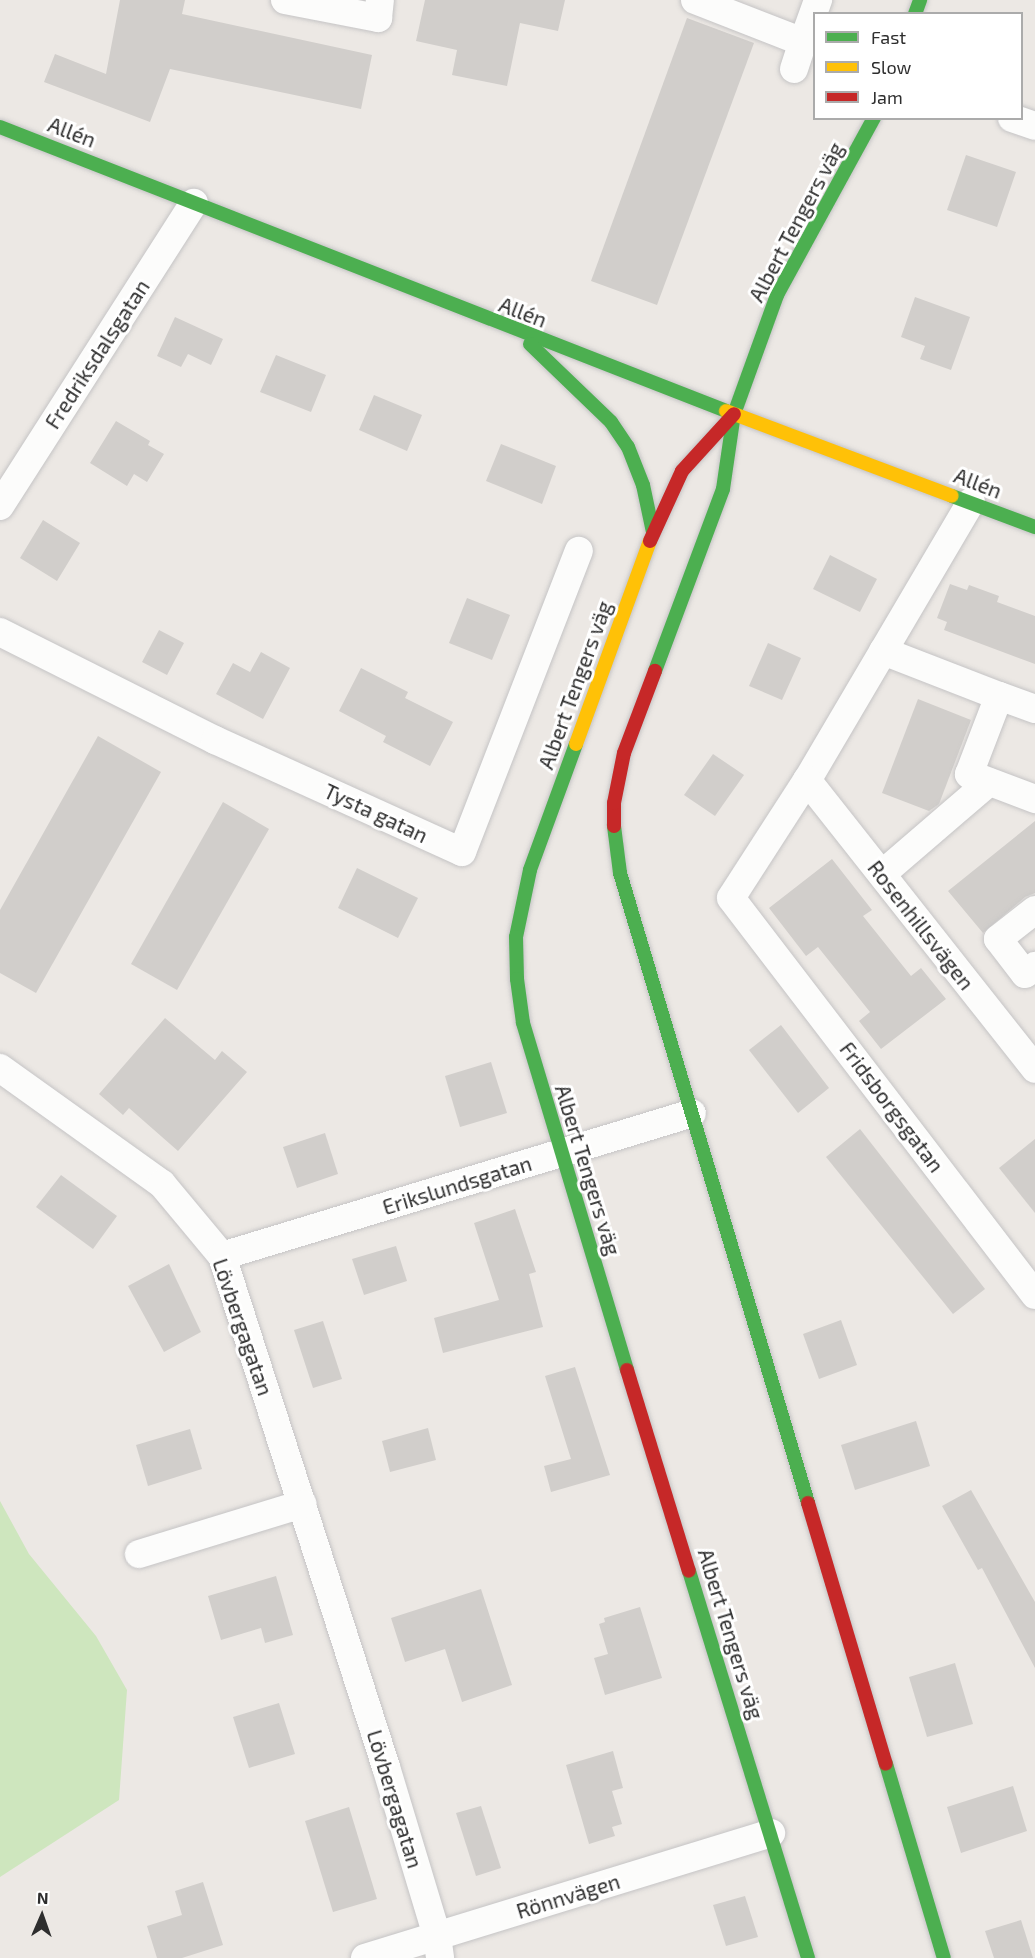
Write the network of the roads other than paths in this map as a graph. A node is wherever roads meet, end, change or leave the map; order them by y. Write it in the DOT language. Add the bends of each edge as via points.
graph roads {
  1 [pos="285,0"];
  2 [pos="380,0"];
  3 [pos="695,0"];
  4 [pos="813,14"];
  5 [pos="803,42"];
  6 [pos="794,69"];
  7 [pos="873,120"];
  8 [pos="1018,120"];
  9 [pos="1035,126"];
  10 [pos="0,127"];
  11 [pos="194,203"];
  12 [pos="521,334"];
  13 [pos="734,414"];
  14 [pos="971,502"];
  15 [pos="0,506"];
  16 [pos="1035,526"];
  17 [pos="653,532"];
  18 [pos="579,551"];
  19 [pos="0,632"];
  20 [pos="883,651"];
  21 [pos="999,696"];
  22 [pos="1035,709"];
  23 [pos="807,780"];
  24 [pos="989,782"];
  25 [pos="1035,799"];
  26 [pos="882,874"];
  27 [pos="1035,910"];
  28 [pos="1035,966"];
  29 [pos="0,1068"];
  30 [pos="1035,1069"];
  31 [pos="692,1113"];
  32 [pos="560,1153"];
  33 [pos="222,1256"];
  34 [pos="1035,1295"];
  35 [pos="303,1504"];
  36 [pos="139,1554"];
  37 [pos="771,1833"];
  38 [pos="438,1947"];
  39 [pos="365,1958"];
  40 [pos="808,1958"];
  41 [pos="944,1958"];
  1 -- 2 [label="street" via="378,18"];
  3 -- 5 [label="street"];
  4 -- 5 [label="street"];
  5 -- 6 [label="street"];
  7 -- 13 [label="main road, Albert Tengers väg" via="777,295"];
  8 -- 9 [label="street"];
  10 -- 11 [label="main road, Allén"];
  11 -- 12 [label="main road, Allén"];
  11 -- 15 [label="street, Fredriksdalsgatan"];
  12 -- 13 [label="main road, Allén"];
  12 -- 17 [label="main road" via="611,422 628,447 643,485"];
  13 -- 14 [label="main road, Allén"];
  13 -- 17 [label="main road, Albert Tengers väg" via="682,471"];
  13 -- 31 [label="main road, Albert Tengers väg" via="723,489 624,753 614,803 614,840 620,873"];
  14 -- 16 [label="main road, Allén"];
  14 -- 20 [label="street"];
  17 -- 32 [label="main road, Albert Tengers väg" via="530,870 521,906 517,979 523,1023"];
  18 -- 19 [label="street, Tysta gatan" via="462,852 215,740"];
  20 -- 21 [label="street"];
  20 -- 23 [label="street"];
  21 -- 22 [label="street"];
  21 -- 24 [label="street" via="969,774"];
  23 -- 26 [label="street, Rosenhillsvägen"];
  23 -- 34 [label="street, Fridsborgsgatan" via="731,898"];
  24 -- 25 [label="street"];
  24 -- 26 [label="street"];
  26 -- 30 [label="street, Rosenhillsvägen"];
  27 -- 28 [label="street" via="998,939 1025,974"];
  29 -- 33 [label="street, Lövbergagatan" via="162,1184"];
  31 -- 32 [label="street, Erikslundsgatan"];
  31 -- 41 [label="main road, Albert Tengers väg"];
  32 -- 33 [label="street, Erikslundsgatan"];
  32 -- 37 [label="main road, Albert Tengers väg"];
  33 -- 35 [label="street, Lövbergagatan"];
  35 -- 36 [label="street"];
  35 -- 38 [label="street, Lövbergagatan"];
  37 -- 38 [label="street, Rönnvägen"];
  37 -- 40 [label="main road, Albert Tengers väg"];
  38 -- 39 [label="street, Rönnvägen"];
}
